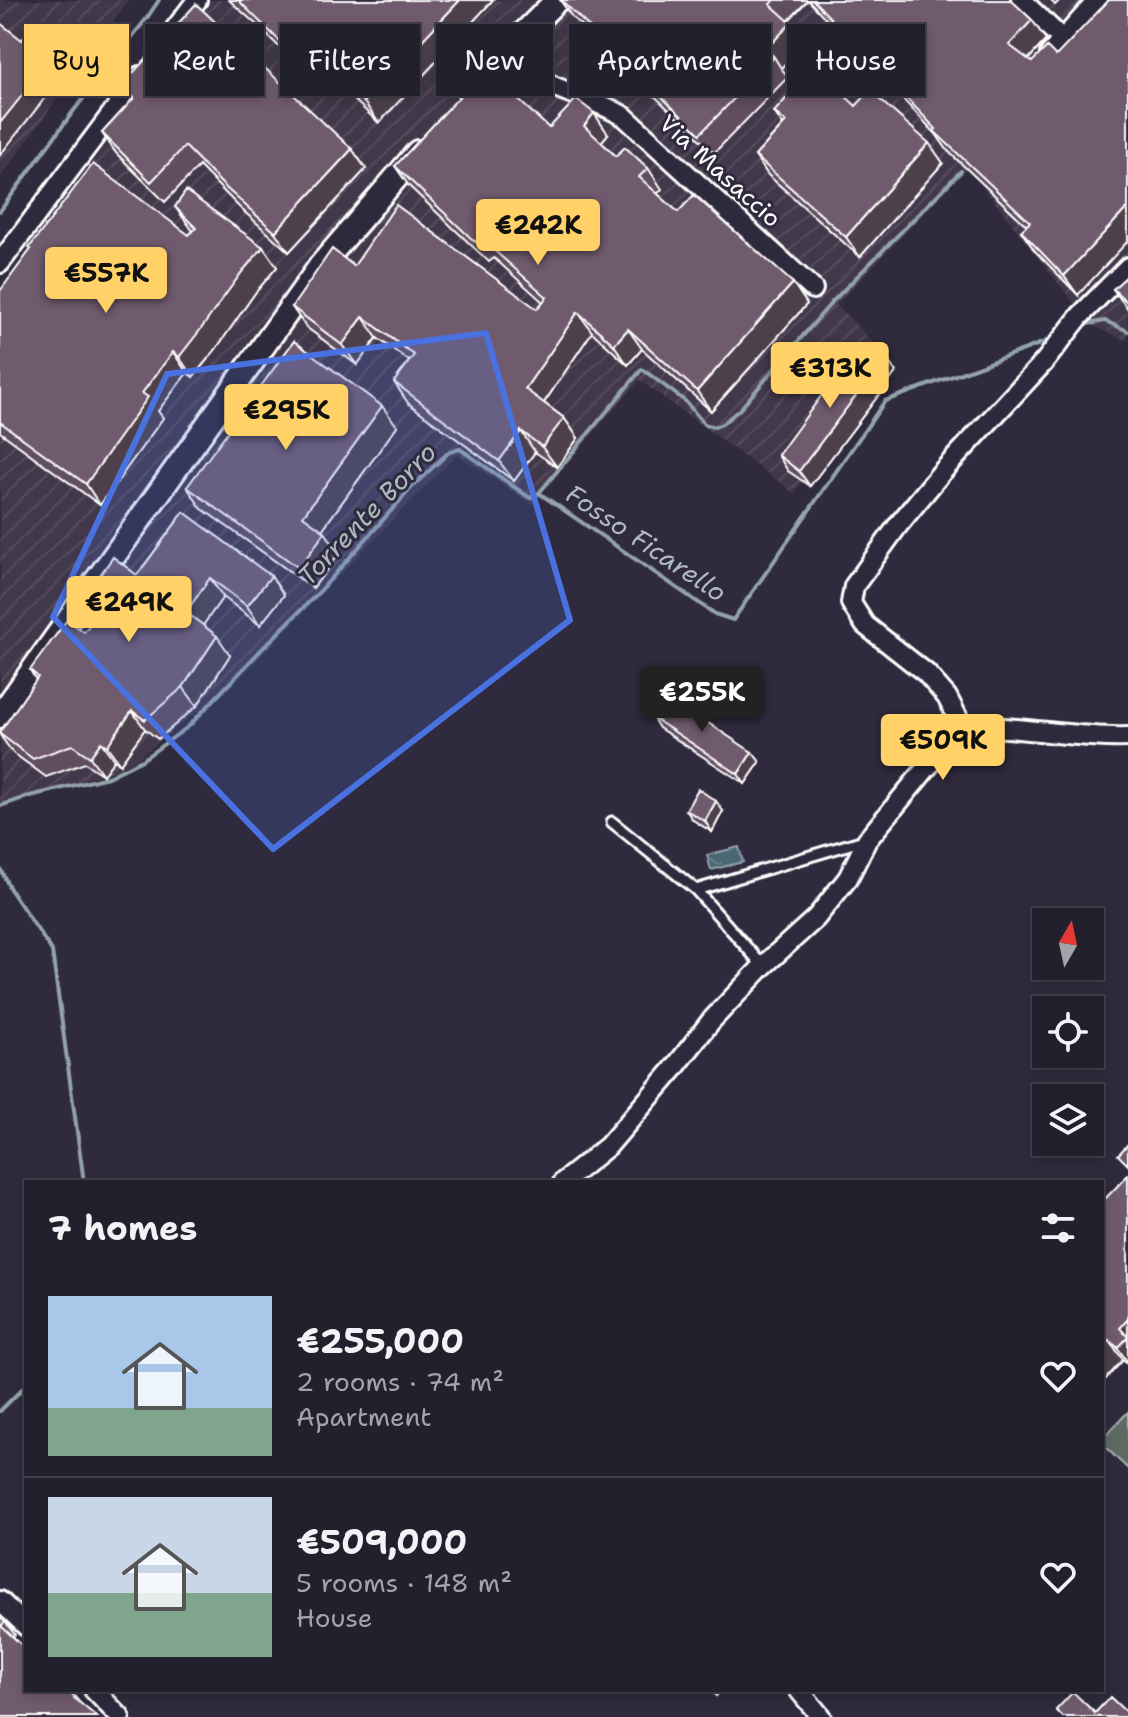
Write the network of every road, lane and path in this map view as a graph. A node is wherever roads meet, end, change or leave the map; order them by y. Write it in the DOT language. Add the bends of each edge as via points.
graph roads {
  1 [pos="197,0"];
  2 [pos="557,0"];
  3 [pos="1021,0"];
  4 [pos="1098,0"];
  5 [pos="533,24"];
  6 [pos="1062,39"];
  7 [pos="1050,54"];
  8 [pos="553,85"];
  9 [pos="467,96"];
  10 [pos="454,111"];
  11 [pos="434,134"];
  12 [pos="0,263"];
  13 [pos="1128,267"];
  14 [pos="813,289"];
  15 [pos="0,716"];
  16 [pos="963,728"];
  17 [pos="1128,737"];
  18 [pos="612,822"];
  19 [pos="867,840"];
  20 [pos="696,890"];
  21 [pos="763,966"];
  22 [pos="566,1180"];
  23 [pos="0,1601"];
  24 [pos="24,1624"];
  25 [pos="96,1692"];
  26 [pos="801,1692"];
  27 [pos="120,1717"];
  28 [pos="821,1717"];
  1 -- 12 [label="street"];
  2 -- 5 [label="street"];
  3 -- 6 [label="street"];
  4 -- 6 [label="street"];
  6 -- 7 [label="street"];
  8 -- 14 [label="street, Via Masaccio" via="625,117"];
  9 -- 10 [label="street"];
  11 -- 15 [label="street" via="321,265"];
  13 -- 16 [label="street" via="941,473 854,586 851,603 865,625 926,673 947,697"];
  16 -- 17 [label="street"];
  16 -- 19 [label="street"];
  18 -- 20 [label="lane"];
  19 -- 20 [label="lane"];
  19 -- 21 [label="street" via="848,878 816,918"];
  20 -- 21 [label="lane"];
  21 -- 22 [label="street" via="608,1146"];
  23 -- 24 [label="street"];
  25 -- 27 [label="street"];
  26 -- 28 [label="street"];
}
